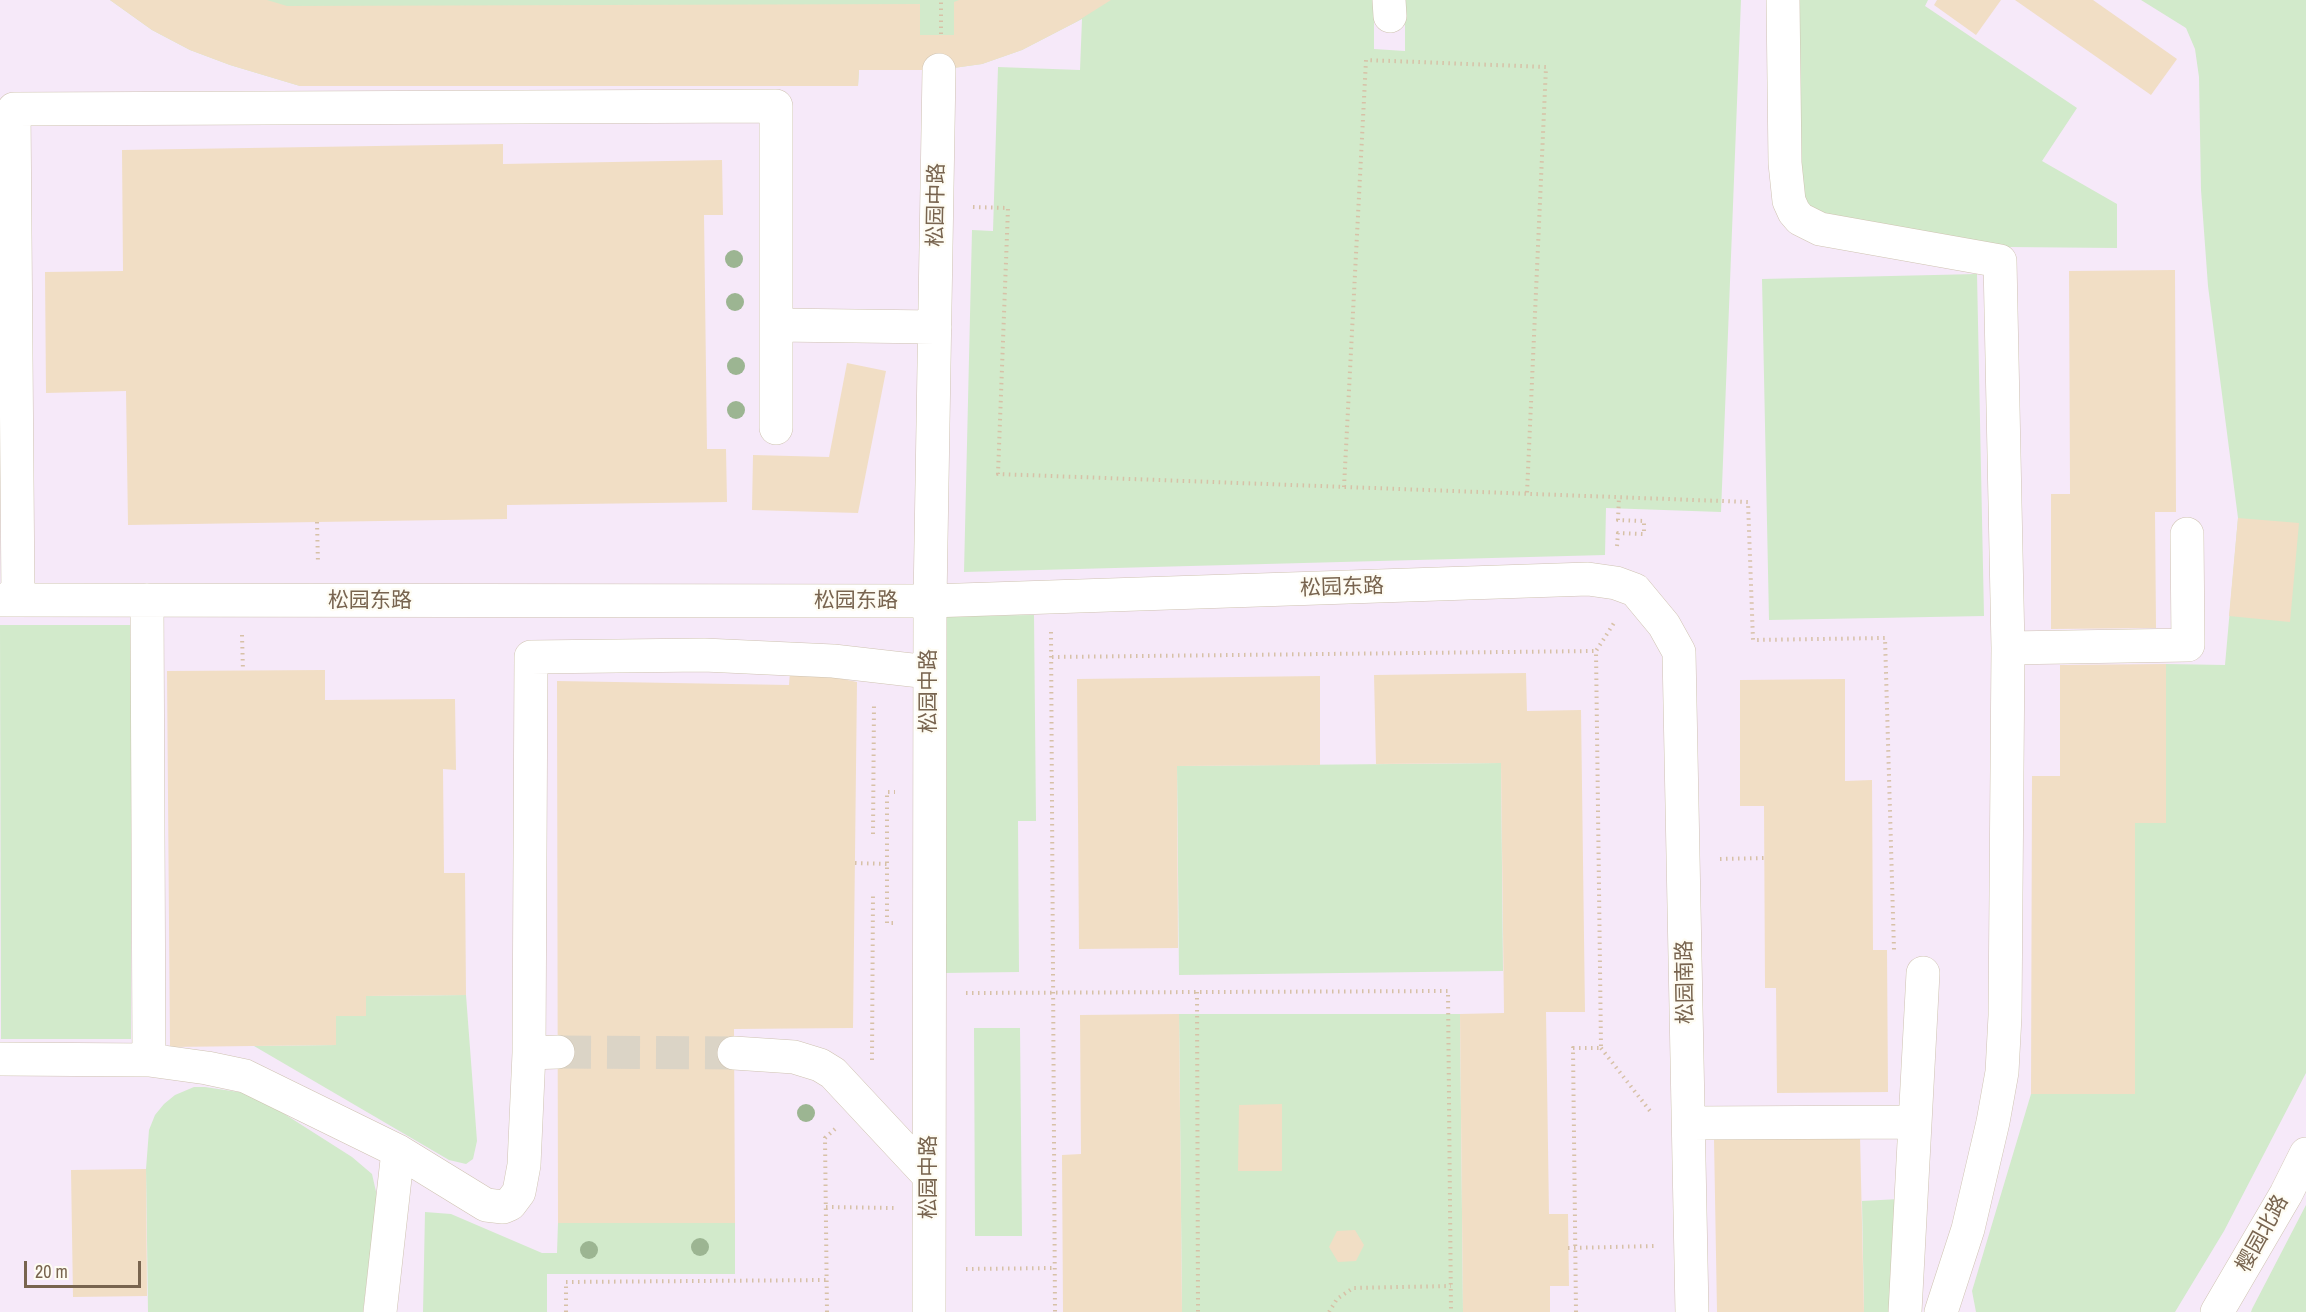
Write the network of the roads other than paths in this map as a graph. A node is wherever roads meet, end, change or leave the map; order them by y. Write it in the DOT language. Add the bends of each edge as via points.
graph roads {
  1 [pos="1783,0"];
  2 [pos="939,70"];
  3 [pos="776,325"];
  4 [pos="935,327"];
  5 [pos="8,388"];
  6 [pos="776,428"];
  7 [pos="2187,534"];
  8 [pos="9,600"];
  9 [pos="147,600"];
  10 [pos="930,601"];
  11 [pos="2008,648"];
  12 [pos="1679,652"];
  13 [pos="929,672"];
  14 [pos="1923,973"];
  15 [pos="734,1053"];
  16 [pos="0,1059"];
  17 [pos="149,1060"];
  18 [pos="1914,1122"];
  19 [pos="1689,1124"];
  20 [pos="398,1151"];
  21 [pos="2306,1154"];
  22 [pos="930,1176"];
  23 [pos="380,1312"];
  24 [pos="929,1312"];
  25 [pos="1692,1312"];
  26 [pos="1905,1312"];
  27 [pos="1941,1312"];
  28 [pos="2217,1312"];
  1 -- 11 [label="street" via="1785,163 1794,212 1820,229 2000,261"];
  2 -- 4 [label="street, 松园中路"];
  3 -- 4 [label="street"];
  3 -- 5 [label="street" via="776,106 14,109"];
  3 -- 6 [label="street"];
  4 -- 10 [label="street, 松园中路"];
  5 -- 8 [label="street"];
  7 -- 11 [label="street" via="2188,645"];
  8 -- 9 [label="street, 松园东路"];
  9 -- 10 [label="street, 松园东路"];
  9 -- 17 [label="street"];
  10 -- 12 [label="street, 松园东路" via="1588,579 1635,590 1664,625"];
  10 -- 13 [label="street, 松园中路"];
  11 -- 27 [label="street" via="2002,1072 1968,1229"];
  12 -- 19 [label="street, 松园南路"];
  13 -- 20 [label="street" via="833,661 704,655 531,657 543,1053 519,1192 510,1204 486,1205"];
  13 -- 22 [label="street, 松园中路"];
  14 -- 18 [label="street"];
  15 -- 22 [label="street" via="794,1057 833,1073"];
  16 -- 17 [label="street"];
  17 -- 20 [label="street" via="245,1076"];
  18 -- 19 [label="street"];
  18 -- 26 [label="street"];
  19 -- 25 [label="street, 松园南路"];
  20 -- 23 [label="street"];
  21 -- 28 [label="street, 樱园北路"];
  22 -- 24 [label="street, 松园中路"];
}
